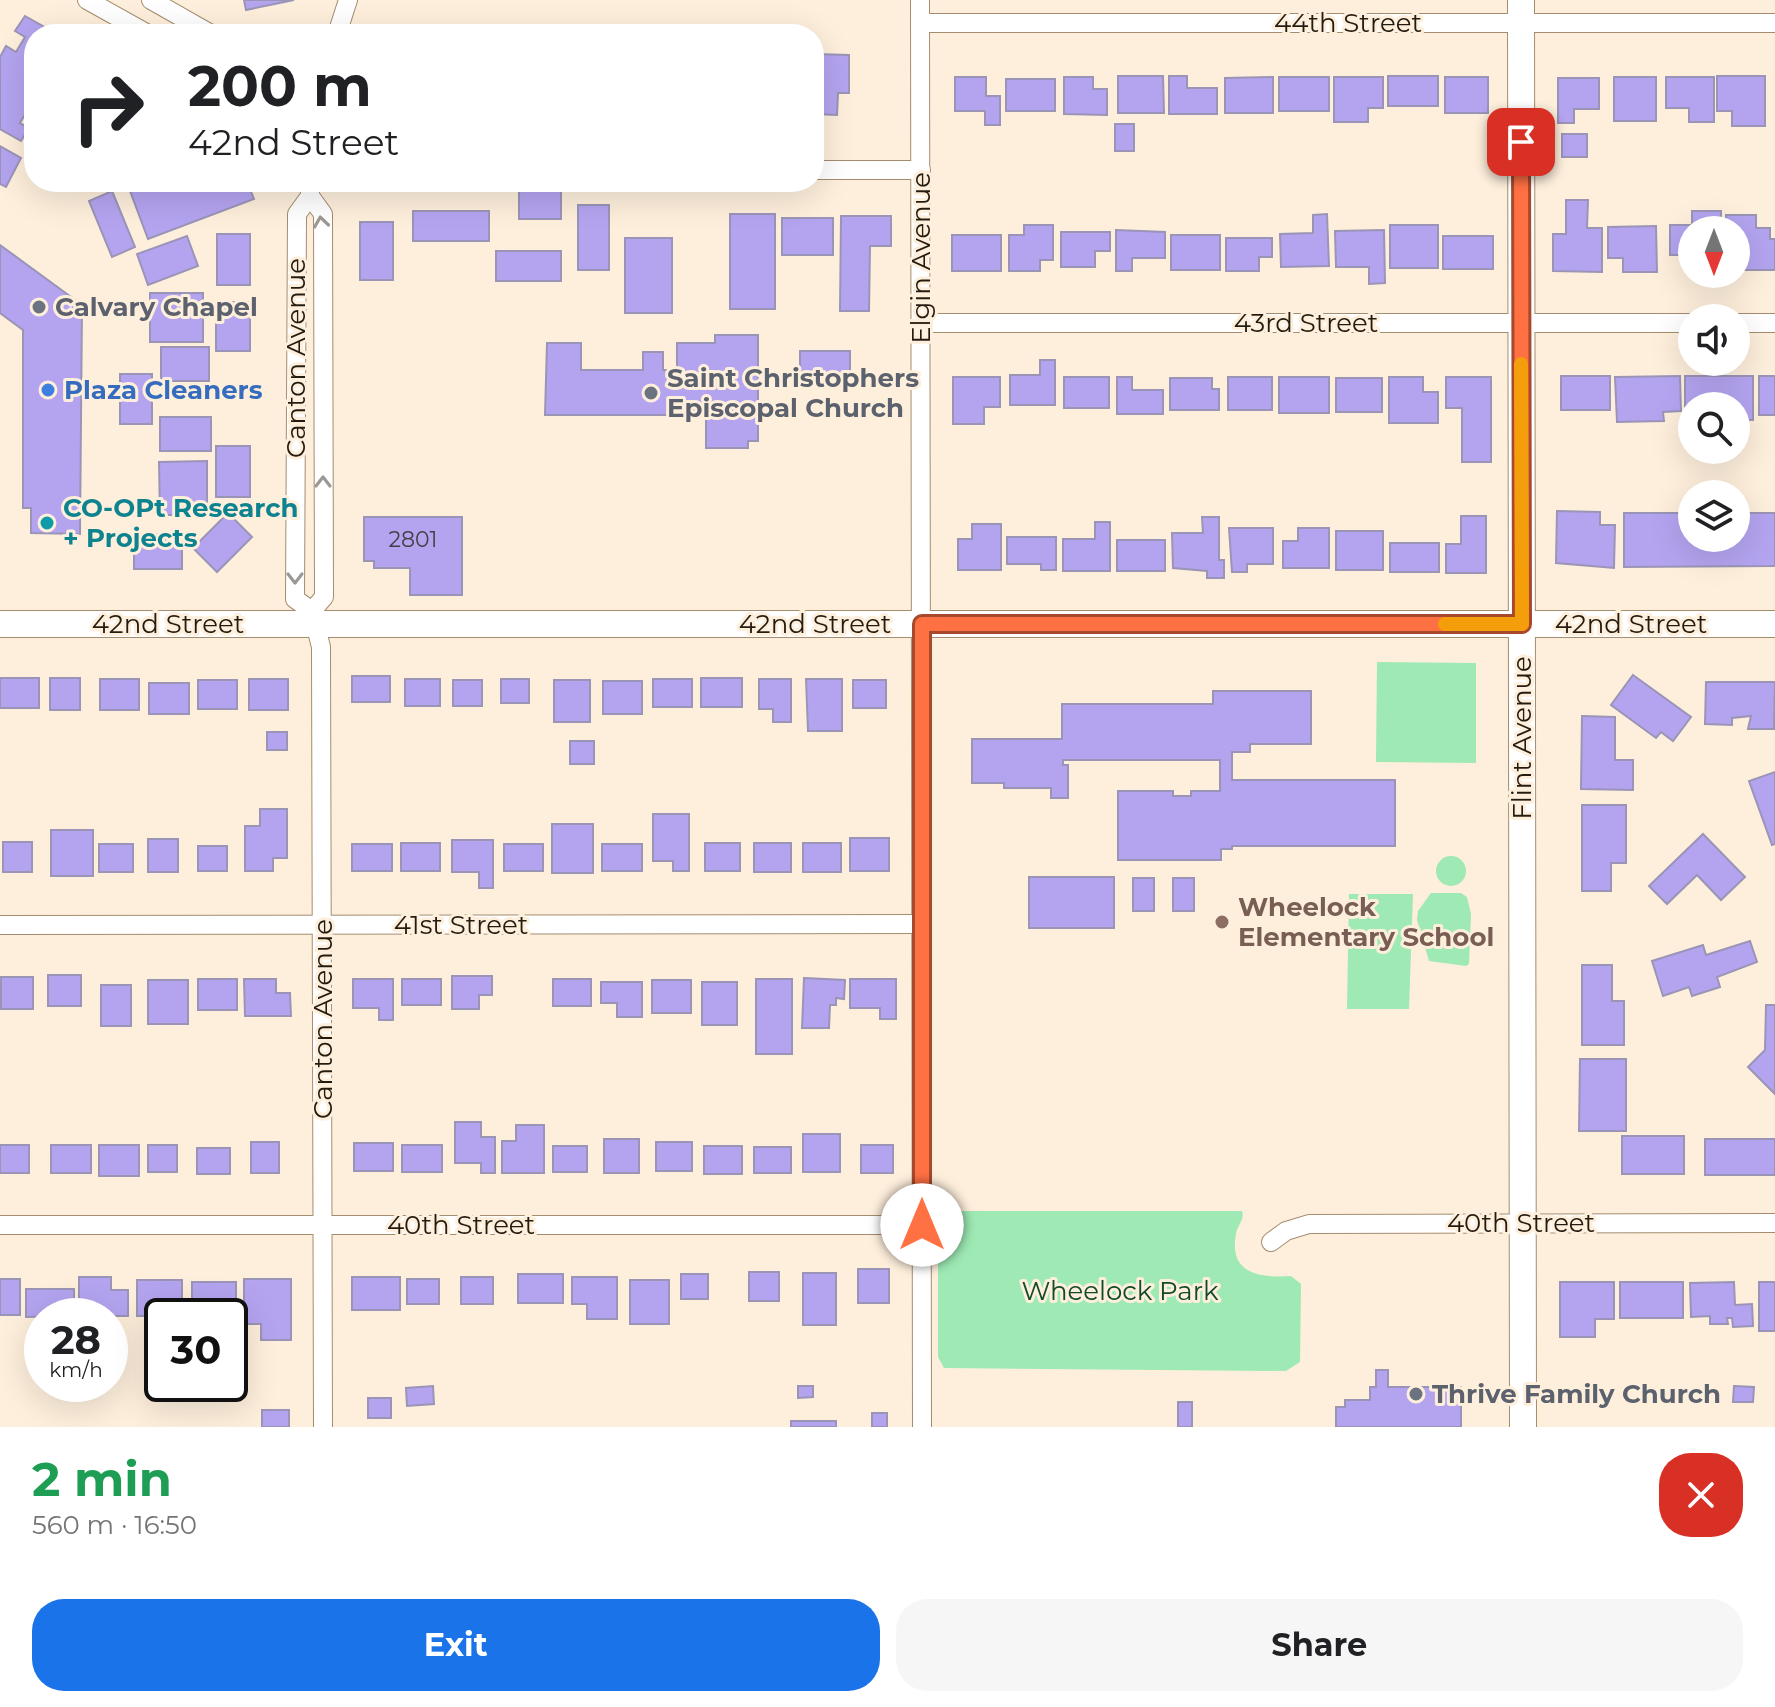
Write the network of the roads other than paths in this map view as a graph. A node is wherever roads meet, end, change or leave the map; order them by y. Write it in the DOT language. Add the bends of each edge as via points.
graph roads {
  1 [pos="87,0"];
  2 [pos="151,0"];
  3 [pos="348,0"];
  4 [pos="920,0"];
  5 [pos="1521,12"];
  6 [pos="921,23"];
  7 [pos="1775,23"];
  8 [pos="130,24"];
  9 [pos="193,24"];
  10 [pos="340,24"];
  11 [pos="824,170"];
  12 [pos="921,170"];
  13 [pos="308,192"];
  14 [pos="312,192"];
  15 [pos="297,306"];
  16 [pos="323,306"];
  17 [pos="921,323"];
  18 [pos="1521,323"];
  19 [pos="1678,323"];
  20 [pos="1750,323"];
  21 [pos="1775,323"];
  22 [pos="313,618"];
  23 [pos="0,624"];
  24 [pos="922,624"];
  25 [pos="1522,624"];
  26 [pos="1775,624"];
  27 [pos="922,924"];
  28 [pos="0,925"];
  29 [pos="322,925"];
  30 [pos="1523,1223"];
  31 [pos="1775,1223"];
  32 [pos="0,1225"];
  33 [pos="324,1225"];
  34 [pos="922,1225"];
  35 [pos="1271,1242"];
  36 [pos="323,1427"];
  37 [pos="922,1427"];
  38 [pos="1523,1427"];
  1 -- 8 [label="street"];
  2 -- 9 [label="street"];
  3 -- 10 [label="street"];
  4 -- 6 [label="street, Elgin Avenue"];
  5 -- 6 [label="street, 44th Street"];
  5 -- 7 [label="street, 44th Street"];
  5 -- 18 [label="street, Flint Avenue"];
  6 -- 12 [label="street, Elgin Avenue"];
  11 -- 12 [label="street"];
  12 -- 17 [label="street, Elgin Avenue"];
  13 -- 15 [label="street, Canton Avenue" via="297,214"];
  16 -- 14 [label="street, Canton Avenue, one-way" via="323,214"];
  15 -- 16 [label="street"];
  15 -- 22 [label="street, Canton Avenue, one-way" via="295,599"];
  22 -- 16 [label="street, Canton Avenue, one-way" via="324,597"];
  17 -- 18 [label="street, 43rd Street"];
  17 -- 24 [label="street, Elgin Avenue"];
  18 -- 19 [label="street, 43rd Street"];
  18 -- 25 [label="street, Flint Avenue"];
  20 -- 21 [label="street"];
  22 -- 23 [label="street, 42nd Street"];
  22 -- 24 [label="street, 42nd Street"];
  22 -- 29 [label="street, Canton Avenue" via="321,647"];
  24 -- 25 [label="street, 42nd Street"];
  24 -- 27 [label="street, Elgin Avenue"];
  25 -- 26 [label="street, 42nd Street"];
  25 -- 30 [label="street, Flint Avenue"];
  27 -- 29 [label="street, 41st Street"];
  27 -- 34 [label="street, Elgin Avenue"];
  28 -- 29 [label="street, 41st Street"];
  29 -- 33 [label="street, Canton Avenue"];
  30 -- 31 [label="street, 40th Street"];
  30 -- 35 [label="street, 40th Street" via="1309,1224"];
  30 -- 38 [label="street, Flint Avenue"];
  32 -- 33 [label="street, 40th Street"];
  33 -- 34 [label="street, 40th Street"];
  33 -- 36 [label="street, Canton Avenue"];
  34 -- 37 [label="street, Elgin Avenue"];
}
